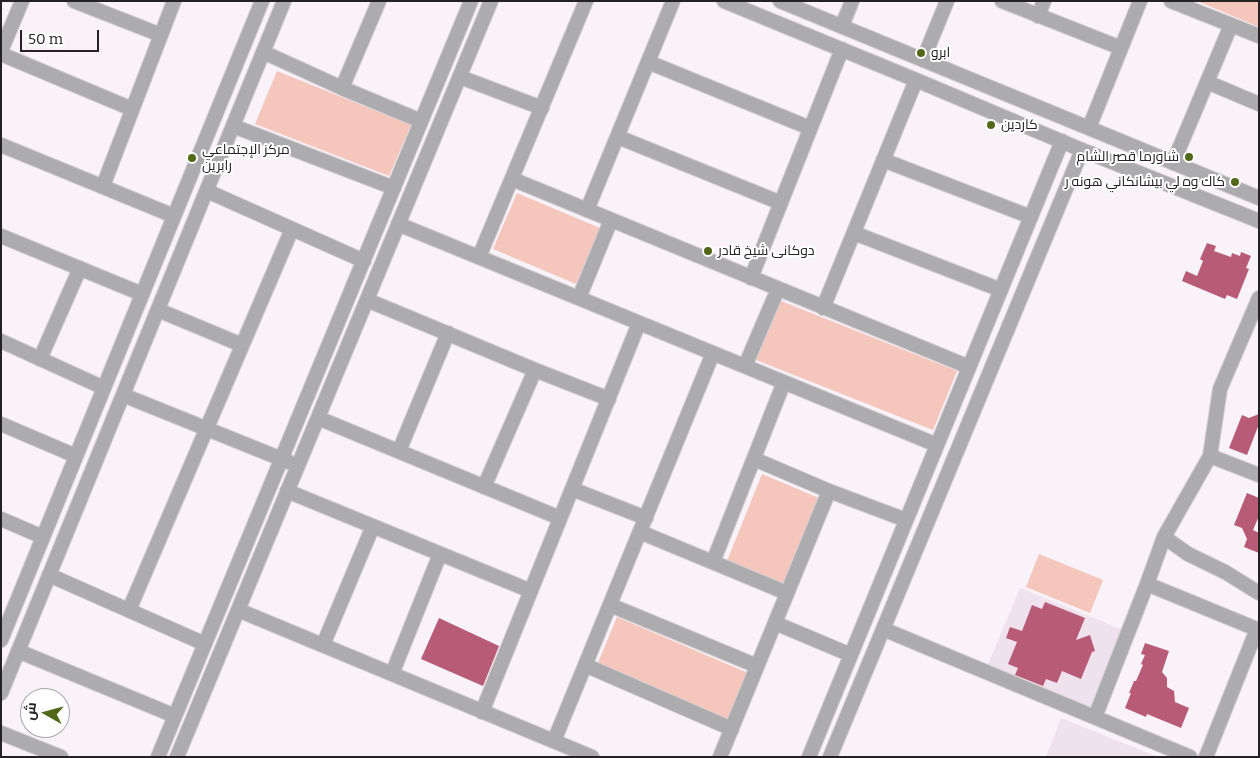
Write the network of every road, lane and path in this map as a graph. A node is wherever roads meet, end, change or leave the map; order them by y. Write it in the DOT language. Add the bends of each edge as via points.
graph roads {
  1 [pos="22,1"];
  2 [pos="74,1"];
  3 [pos="174,1"];
  4 [pos="262,1"];
  5 [pos="284,1"];
  6 [pos="379,1"];
  7 [pos="471,1"];
  8 [pos="491,1"];
  9 [pos="586,1"];
  10 [pos="673,1"];
  11 [pos="725,1"];
  12 [pos="780,1"];
  13 [pos="852,1"];
  14 [pos="947,1"];
  15 [pos="1002,1"];
  16 [pos="1044,1"];
  17 [pos="1140,1"];
  18 [pos="1171,1"];
  19 [pos="1038,16"];
  20 [pos="6,24"];
  21 [pos="1231,25"];
  22 [pos="842,26"];
  23 [pos="161,35"];
  24 [pos="1259,36"];
  25 [pos="1121,48"];
  26 [pos="842,49"];
  27 [pos="1,52"];
  28 [pos="263,52"];
  29 [pos="923,60"];
  30 [pos="648,62"];
  31 [pos="460,77"];
  32 [pos="916,80"];
  33 [pos="1207,82"];
  34 [pos="342,88"];
  35 [pos="1259,104"];
  36 [pos="542,108"];
  37 [pos="132,109"];
  38 [pos="422,121"];
  39 [pos="233,126"];
  40 [pos="810,128"];
  41 [pos="1089,128"];
  42 [pos="618,137"];
  43 [pos="1062,141"];
  44 [pos="1,144"];
  45 [pos="1082,150"];
  46 [pos="883,160"];
  47 [pos="1173,162"];
  48 [pos="512,179"];
  49 [pos="103,186"];
  50 [pos="394,188"];
  51 [pos="207,190"];
  52 [pos="1259,198"];
  53 [pos="781,203"];
  54 [pos="588,210"];
  55 [pos="174,216"];
  56 [pos="1031,217"];
  57 [pos="611,220"];
  58 [pos="1259,221"];
  59 [pos="398,224"];
  60 [pos="292,229"];
  61 [pos="854,233"];
  62 [pos="1,236"];
  63 [pos="158,257"];
  64 [pos="479,258"];
  65 [pos="364,261"];
  66 [pos="177,264"];
  67 [pos="80,268"];
  68 [pos="751,278"];
  69 [pos="778,289"];
  70 [pos="1001,290"];
  71 [pos="142,294"];
  72 [pos="579,298"];
  73 [pos="1259,298"];
  74 [pos="367,300"];
  75 [pos="823,308"];
  76 [pos="158,310"];
  77 [pos="639,323"];
  78 [pos="448,334"];
  79 [pos="1,340"];
  80 [pos="242,345"];
  81 [pos="713,353"];
  82 [pos="40,359"];
  83 [pos="745,366"];
  84 [pos="969,367"];
  85 [pos="535,370"];
  86 [pos="784,382"];
  87 [pos="104,388"];
  88 [pos="123,395"];
  89 [pos="609,399"];
  90 [pos="318,418"];
  91 [pos="947,420"];
  92 [pos="1,424"];
  93 [pos="206,428"];
  94 [pos="967,428"];
  95 [pos="937,445"];
  96 [pos="399,452"];
  97 [pos="76,456"];
  98 [pos="1210,456"];
  99 [pos="282,459"];
  100 [pos="754,459"];
  101 [pos="298,465"];
  102 [pos="1259,475"];
  103 [pos="484,487"];
  104 [pos="572,489"];
  105 [pos="829,490"];
  106 [pos="288,491"];
  107 [pos="54,512"];
  108 [pos="560,518"];
  109 [pos="646,518"];
  110 [pos="1,519"];
  111 [pos="72,519"];
  112 [pos="906,520"];
  113 [pos="373,526"];
  114 [pos="640,532"];
  115 [pos="43,537"];
  116 [pos="1164,537"];
  117 [pos="440,554"];
  118 [pos="713,562"];
  119 [pos="50,575"];
  120 [pos="1147,584"];
  121 [pos="531,591"];
  122 [pos="787,593"];
  123 [pos="1259,593"];
  124 [pos="610,605"];
  125 [pos="129,610"];
  126 [pos="238,610"];
  127 [pos="775,623"];
  128 [pos="883,629"];
  129 [pos="1258,630"];
  130 [pos="1,640"];
  131 [pos="205,644"];
  132 [pos="323,645"];
  133 [pos="18,652"];
  134 [pos="851,654"];
  135 [pos="585,665"];
  136 [pos="757,666"];
  137 [pos="392,674"];
  138 [pos="1,693"];
  139 [pos="482,712"];
  140 [pos="175,716"];
  141 [pos="1095,717"];
  142 [pos="732,729"];
  143 [pos="1,733"];
  144 [pos="554,741"];
  145 [pos="61,757"];
  146 [pos="158,757"];
  147 [pos="177,757"];
  148 [pos="592,757"];
  149 [pos="720,757"];
  150 [pos="809,757"];
  151 [pos="830,757"];
  152 [pos="1190,757"];
  153 [pos="1206,757"];
  1 -- 20 [label="street"];
  2 -- 23 [label="street"];
  3 -- 23 [label="street"];
  4 -- 55 [label="street"];
  5 -- 28 [label="street"];
  6 -- 34 [label="street"];
  7 -- 38 [label="street"];
  8 -- 31 [label="street"];
  9 -- 36 [label="street"];
  10 -- 30 [label="street"];
  11 -- 26 [label="street"];
  12 -- 22 [label="street"];
  13 -- 22 [label="street"];
  14 -- 29 [label="street"];
  15 -- 19 [label="street"];
  16 -- 19 [label="street"];
  17 -- 25 [label="street"];
  18 -- 21 [label="street"];
  19 -- 25 [label="street"];
  20 -- 27 [label="street"];
  21 -- 24 [label="street"];
  21 -- 33 [label="street"];
  22 -- 29 [label="street"];
  23 -- 37 [label="street"];
  25 -- 41 [label="street"];
  26 -- 32 [label="street"];
  26 -- 40 [label="street"];
  27 -- 37 [label="street"];
  28 -- 34 [label="street"];
  28 -- 39 [label="street"];
  29 -- 41 [label="street"];
  30 -- 40 [label="street"];
  30 -- 42 [label="street"];
  31 -- 36 [label="street"];
  31 -- 59 [label="street"];
  32 -- 43 [label="street"];
  32 -- 46 [label="street"];
  33 -- 35 [label="street"];
  33 -- 47 [label="street"];
  34 -- 38 [label="street"];
  36 -- 48 [label="street"];
  37 -- 49 [label="street"];
  38 -- 50 [label="street"];
  39 -- 50 [label="street"];
  39 -- 51 [label="street"];
  40 -- 53 [label="street"];
  41 -- 47 [label="street"];
  42 -- 53 [label="street"];
  42 -- 54 [label="street"];
  43 -- 45 [label="street"];
  43 -- 56 [label="street"];
  44 -- 49 [label="street"];
  45 -- 58 [label="street"];
  45 -- 94 [label="street"];
  46 -- 56 [label="street"];
  46 -- 61 [label="street"];
  47 -- 52 [label="street"];
  48 -- 54 [label="street"];
  48 -- 64 [label="street"];
  49 -- 55 [label="street"];
  50 -- 65 [label="street"];
  51 -- 60 [label="street"];
  51 -- 66 [label="street"];
  53 -- 68 [label="street"];
  54 -- 57 [label="street"];
  55 -- 63 [label="street"];
  56 -- 70 [label="street"];
  57 -- 68 [label="street"];
  57 -- 72 [label="street"];
  59 -- 64 [label="street"];
  59 -- 74 [label="street"];
  60 -- 65 [label="street"];
  60 -- 80 [label="street"];
  61 -- 70 [label="street"];
  61 -- 75 [label="street"];
  62 -- 67 [label="street"];
  63 -- 66 [label="street"];
  63 -- 71 [label="street"];
  64 -- 72 [label="street"];
  65 -- 99 [label="street"];
  66 -- 76 [label="street"];
  67 -- 71 [label="street"];
  67 -- 82 [label="street"];
  68 -- 69 [label="street"];
  69 -- 75 [label="street"];
  69 -- 83 [label="street"];
  70 -- 84 [label="street"];
  71 -- 87 [label="street"];
  72 -- 77 [label="street"];
  73 -- 98 [label="street" via="1220,389"];
  74 -- 78 [label="street"];
  74 -- 90 [label="street"];
  75 -- 84 [label="street"];
  76 -- 80 [label="street"];
  76 -- 88 [label="street"];
  77 -- 81 [label="street"];
  77 -- 89 [label="street"];
  78 -- 85 [label="street"];
  78 -- 96 [label="street"];
  79 -- 82 [label="street"];
  80 -- 93 [label="street"];
  81 -- 83 [label="street"];
  81 -- 109 [label="street"];
  82 -- 87 [label="street"];
  83 -- 86 [label="street"];
  84 -- 91 [label="street"];
  85 -- 89 [label="street"];
  85 -- 103 [label="street"];
  86 -- 95 [label="street"];
  86 -- 100 [label="street"];
  87 -- 97 [label="street"];
  88 -- 93 [label="street"];
  88 -- 111 [label="street"];
  89 -- 104 [label="street"];
  90 -- 96 [label="street"];
  90 -- 101 [label="street"];
  91 -- 94 [label="street"];
  91 -- 95 [label="street"];
  92 -- 97 [label="street"];
  93 -- 99 [label="street"];
  93 -- 125 [label="street"];
  94 -- 128 [label="street"];
  95 -- 112 [label="street"];
  96 -- 103 [label="street"];
  97 -- 107 [label="street"];
  98 -- 102 [label="street"];
  98 -- 116 [label="street"];
  99 -- 101 [label="street"];
  99 -- 131 [label="street"];
  100 -- 105 [label="street"];
  100 -- 118 [label="street"];
  101 -- 106 [label="street"];
  103 -- 108 [label="street"];
  104 -- 108 [label="street"];
  104 -- 109 [label="street"];
  105 -- 112 [label="street"];
  105 -- 122 [label="street"];
  106 -- 113 [label="street"];
  106 -- 126 [label="street"];
  107 -- 111 [label="street"];
  107 -- 115 [label="street"];
  108 -- 121 [label="street"];
  109 -- 114 [label="street"];
  110 -- 115 [label="street"];
  111 -- 119 [label="street"];
  112 -- 134 [label="street"];
  113 -- 117 [label="street"];
  113 -- 132 [label="street"];
  114 -- 118 [label="street"];
  114 -- 124 [label="street"];
  115 -- 130 [label="street"];
  116 -- 120 [label="street"];
  116 -- 123 [label="street"];
  117 -- 121 [label="street"];
  117 -- 137 [label="street"];
  118 -- 122 [label="street"];
  119 -- 125 [label="street"];
  119 -- 133 [label="street"];
  120 -- 129 [label="street"];
  120 -- 141 [label="street"];
  121 -- 139 [label="street"];
  122 -- 127 [label="street"];
  124 -- 135 [label="street"];
  124 -- 136 [label="street"];
  125 -- 131 [label="street"];
  126 -- 132 [label="street"];
  126 -- 147 [label="street"];
  127 -- 134 [label="street"];
  127 -- 136 [label="street"];
  128 -- 141 [label="street"];
  128 -- 151 [label="street"];
  129 -- 153 [label="street"];
  131 -- 140 [label="street"];
  132 -- 137 [label="street"];
  133 -- 138 [label="street"];
  133 -- 140 [label="street"];
  134 -- 150 [label="street"];
  135 -- 142 [label="street"];
  135 -- 144 [label="street"];
  136 -- 142 [label="street"];
  137 -- 139 [label="street"];
  139 -- 144 [label="street"];
  140 -- 146 [label="street"];
  141 -- 152 [label="street"];
  142 -- 149 [label="street"];
  143 -- 145 [label="street"];
  144 -- 148 [label="street"];
}
